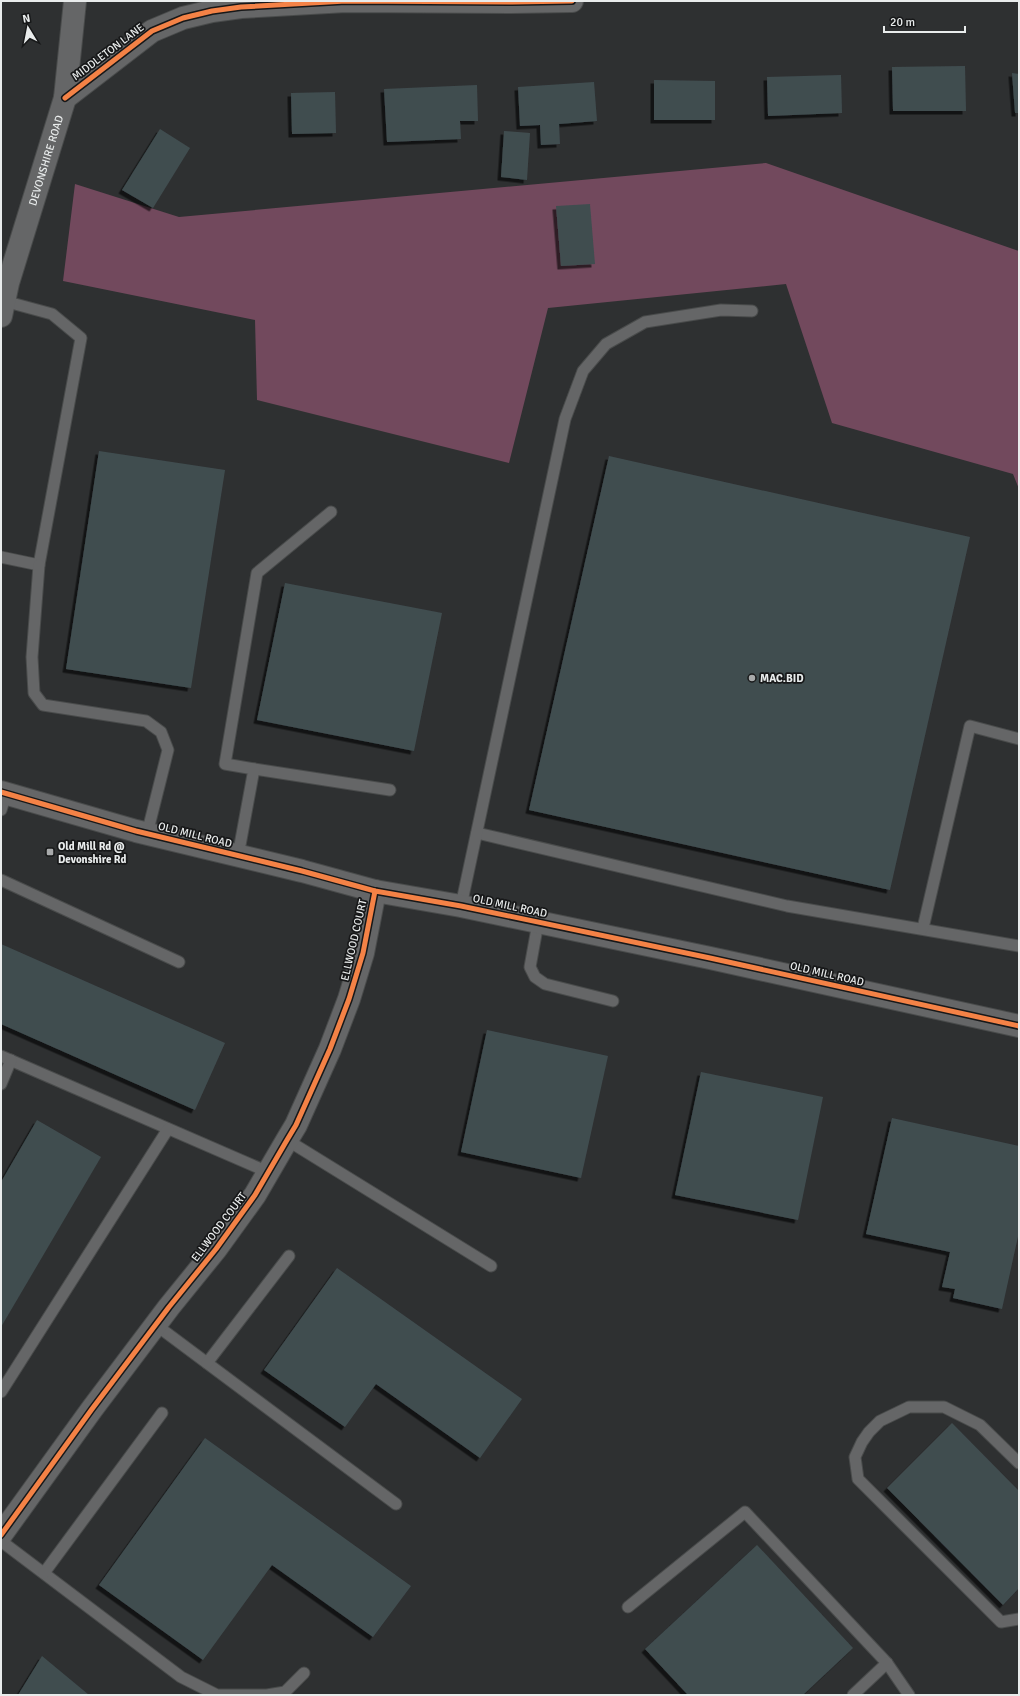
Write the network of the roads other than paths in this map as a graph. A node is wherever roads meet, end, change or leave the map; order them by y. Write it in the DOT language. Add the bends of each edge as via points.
graph roads {
  1 [pos="75,1"];
  2 [pos="346,1"];
  3 [pos="572,1"];
  4 [pos="64,98"];
  5 [pos="3,308"];
  6 [pos="752,310"];
  7 [pos="331,512"];
  8 [pos="1,557"];
  9 [pos="39,565"];
  10 [pos="1019,739"];
  11 [pos="254,769"];
  12 [pos="390,790"];
  13 [pos="3,799"];
  14 [pos="477,833"];
  15 [pos="147,834"];
  16 [pos="238,856"];
  17 [pos="1,880"];
  18 [pos="375,891"];
  19 [pos="461,906"];
  20 [pos="538,923"];
  21 [pos="923,928"];
  22 [pos="1019,946"];
  23 [pos="179,962"];
  24 [pos="614,1002"];
  25 [pos="1019,1026"];
  26 [pos="6,1058"];
  27 [pos="1,1084"];
  28 [pos="168,1129"];
  29 [pos="287,1140"];
  30 [pos="268,1172"];
  31 [pos="290,1256"];
  32 [pos="491,1266"];
  33 [pos="156,1325"];
  34 [pos="207,1364"];
  35 [pos="1,1392"];
  36 [pos="162,1413"];
  37 [pos="1019,1463"];
  38 [pos="396,1504"];
  39 [pos="1,1535"];
  40 [pos="1,1541"];
  41 [pos="44,1573"];
  42 [pos="628,1607"];
  43 [pos="1018,1619"];
  44 [pos="887,1663"];
  45 [pos="304,1672"];
  46 [pos="853,1695"];
  47 [pos="909,1695"];
  1 -- 4 [label="street, DEVONSHIRE ROAD"];
  2 -- 3 [label="street, MIDDLETON LANE"];
  2 -- 4 [label="street, MIDDLETON LANE" via="241,7 184,18 152,31"];
  4 -- 5 [label="street, DEVONSHIRE ROAD" via="8,283"];
  5 -- 9 [label="lane" via="52,314 82,338"];
  6 -- 14 [label="lane" via="720,310 645,322 606,344 583,371 565,419"];
  7 -- 11 [label="lane" via="257,573 225,764"];
  8 -- 9 [label="lane"];
  9 -- 15 [label="lane" via="32,657 34,693 43,705 146,721 161,732 168,750"];
  10 -- 21 [label="lane" via="970,726"];
  11 -- 12 [label="lane"];
  11 -- 16 [label="lane"];
  13 -- 15 [label="street, OLD MILL ROAD"];
  14 -- 19 [label="lane"];
  14 -- 21 [label="lane" via="787,906"];
  15 -- 16 [label="street, OLD MILL ROAD"];
  16 -- 18 [label="street, OLD MILL ROAD"];
  17 -- 23 [label="lane"];
  18 -- 19 [label="street, OLD MILL ROAD"];
  18 -- 29 [label="street, ELLWOOD COURT" via="363,954 349,999 330,1049"];
  19 -- 20 [label="street, OLD MILL ROAD"];
  20 -- 24 [label="lane" via="530,967 535,977 544,984"];
  20 -- 25 [label="street, OLD MILL ROAD"];
  21 -- 22 [label="lane"];
  26 -- 27 [label="lane"];
  26 -- 28 [label="lane"];
  28 -- 30 [label="lane"];
  28 -- 35 [label="lane"];
  29 -- 30 [label="street, ELLWOOD COURT"];
  29 -- 32 [label="lane"];
  30 -- 33 [label="street, ELLWOOD COURT" via="216,1250"];
  31 -- 34 [label="lane"];
  33 -- 34 [label="lane"];
  33 -- 39 [label="street, ELLWOOD COURT" via="92,1408"];
  34 -- 38 [label="lane"];
  36 -- 41 [label="lane"];
  37 -- 43 [label="lane" via="980,1425 944,1407 909,1407 880,1421 862,1442 855,1457 858,1479 1001,1622"];
  40 -- 41 [label="lane"];
  41 -- 45 [label="lane" via="181,1677 217,1695 267,1695 284,1692"];
  42 -- 44 [label="lane" via="745,1512"];
  44 -- 46 [label="lane"];
  44 -- 47 [label="lane"];
}
